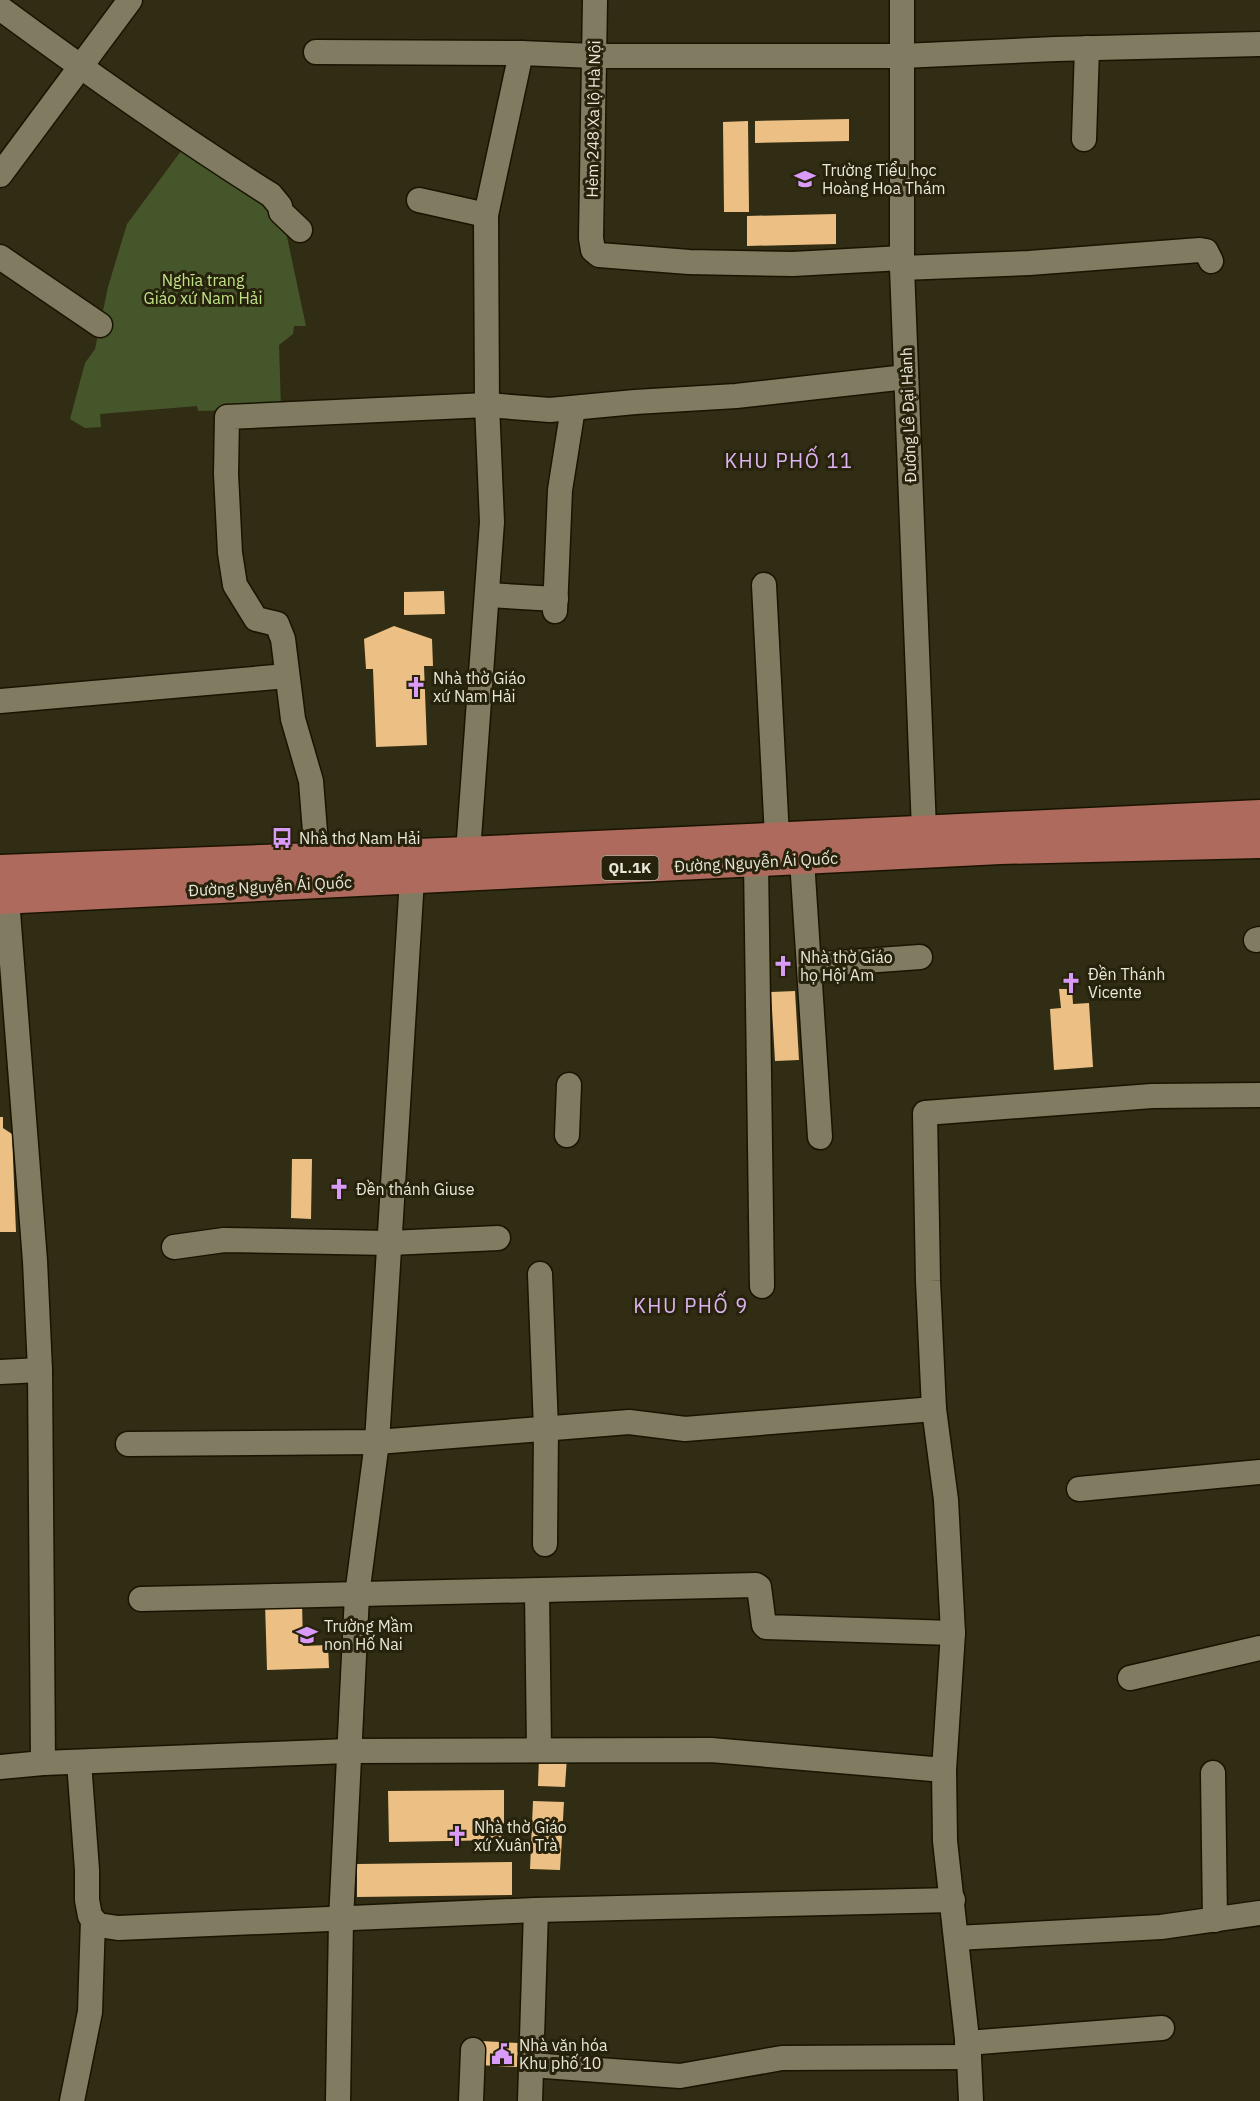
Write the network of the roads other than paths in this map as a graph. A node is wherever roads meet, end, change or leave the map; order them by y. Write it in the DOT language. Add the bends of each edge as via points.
graph roads {
  1 [pos="130,0"];
  2 [pos="595,0"];
  3 [pos="902,0"];
  4 [pos="0,8"];
  5 [pos="1260,44"];
  6 [pos="1087,48"];
  7 [pos="316,52"];
  8 [pos="521,53"];
  9 [pos="594,56"];
  10 [pos="902,56"];
  11 [pos="79,66"];
  12 [pos="1084,139"];
  13 [pos="0,175"];
  14 [pos="419,200"];
  15 [pos="486,215"];
  16 [pos="300,230"];
  17 [pos="0,256"];
  18 [pos="1211,261"];
  19 [pos="902,263"];
  20 [pos="100,325"];
  21 [pos="906,376"];
  22 [pos="487,405"];
  23 [pos="573,408"];
  24 [pos="764,585"];
  25 [pos="488,596"];
  26 [pos="287,676"];
  27 [pos="0,701"];
  28 [pos="1260,815"];
  29 [pos="924,830"];
  30 [pos="777,837"];
  31 [pos="1260,843"];
  32 [pos="468,852"];
  33 [pos="317,857"];
  34 [pos="802,860"];
  35 [pos="756,862"];
  36 [pos="412,879"];
  37 [pos="3,884"];
  38 [pos="920,957"];
  39 [pos="809,965"];
  40 [pos="569,1085"];
  41 [pos="1260,1095"];
  42 [pos="567,1135"];
  43 [pos="820,1137"];
  44 [pos="498,1238"];
  45 [pos="390,1243"];
  46 [pos="174,1246"];
  47 [pos="540,1274"];
  48 [pos="762,1286"];
  49 [pos="40,1370"];
  50 [pos="0,1372"];
  51 [pos="934,1409"];
  52 [pos="546,1429"];
  53 [pos="377,1442"];
  54 [pos="129,1444"];
  55 [pos="1260,1472"];
  56 [pos="1079,1489"];
  57 [pos="545,1544"];
  58 [pos="537,1591"];
  59 [pos="357,1595"];
  60 [pos="141,1599"];
  61 [pos="953,1633"];
  62 [pos="1260,1648"];
  63 [pos="1130,1678"];
  64 [pos="539,1750"];
  65 [pos="348,1751"];
  66 [pos="43,1762"];
  67 [pos="79,1762"];
  68 [pos="0,1767"];
  69 [pos="944,1770"];
  70 [pos="1213,1773"];
  71 [pos="953,1900"];
  72 [pos="536,1910"];
  73 [pos="1260,1913"];
  74 [pos="93,1920"];
  75 [pos="341,1920"];
  76 [pos="1215,1920"];
  77 [pos="956,1938"];
  78 [pos="1162,2028"];
  79 [pos="473,2050"];
  80 [pos="968,2050"];
  81 [pos="531,2065"];
  82 [pos="72,2101"];
  83 [pos="338,2101"];
  84 [pos="471,2101"];
  85 [pos="530,2101"];
  86 [pos="971,2101"];
  1 -- 11 [label="street"];
  2 -- 9 [label="street, Hẻm 248 Xa lộ Hà Nội"];
  3 -- 10 [label="street, Đường Lê Đại Hành"];
  4 -- 11 [label="street"];
  5 -- 6 [label="street"];
  6 -- 10 [label="street"];
  6 -- 12 [label="street"];
  7 -- 8 [label="street"];
  8 -- 9 [label="street"];
  8 -- 15 [label="street"];
  9 -- 10 [label="street"];
  9 -- 19 [label="street, Hẻm 248 Xa lộ Hà Nội" via="591,238 593,250 599,255 793,264"];
  10 -- 19 [label="street, Đường Lê Đại Hành"];
  11 -- 13 [label="street"];
  11 -- 16 [label="street" via="271,195 281,212"];
  14 -- 15 [label="street"];
  15 -- 22 [label="street"];
  17 -- 20 [label="street"];
  18 -- 19 [label="street" via="1200,250 1029,263"];
  19 -- 21 [label="street, Đường Lê Đại Hành"];
  21 -- 23 [label="street" via="736,396"];
  21 -- 29 [label="street, Đường Lê Đại Hành"];
  22 -- 23 [label="street"];
  22 -- 25 [label="street" via="492,522"];
  22 -- 26 [label="street" via="227,417 226,474 235,585 256,619 277,624 283,639"];
  23 -- 25 [label="street" via="560,490 556,605"];
  24 -- 30 [label="street"];
  25 -- 32 [label="street"];
  26 -- 27 [label="street"];
  26 -- 33 [label="street" via="293,719 310,781"];
  28 -- 29 [label="main road, Đường Nguyễn Ái Quốc / QL.1K"];
  29 -- 30 [label="main road, Đường Nguyễn Ái Quốc / QL.1K"];
  30 -- 32 [label="main road, Đường Nguyễn Ái Quốc / QL.1K"];
  31 -- 34 [label="main road, Đường Nguyễn Ái Quốc / QL.1K" via="1000,849"];
  32 -- 33 [label="main road, Đường Nguyễn Ái Quốc / QL.1K"];
  33 -- 37 [label="main road, Đường Nguyễn Ái Quốc / QL.1K"];
  34 -- 35 [label="main road, Đường Nguyễn Ái Quốc / QL.1K"];
  34 -- 39 [label="street"];
  35 -- 36 [label="main road, Đường Nguyễn Ái Quốc / QL.1K"];
  35 -- 48 [label="street"];
  36 -- 37 [label="main road, Đường Nguyễn Ái Quốc / QL.1K"];
  36 -- 45 [label="street"];
  37 -- 49 [label="street" via="35,1261"];
  38 -- 39 [label="street"];
  39 -- 43 [label="street"];
  40 -- 42 [label="street"];
  41 -- 51 [label="street" via="1152,1096 925,1113"];
  44 -- 45 [label="street"];
  45 -- 46 [label="street" via="224,1240"];
  45 -- 53 [label="street"];
  47 -- 52 [label="street"];
  49 -- 50 [label="street"];
  49 -- 66 [label="street"];
  51 -- 52 [label="street" via="685,1429 629,1422"];
  51 -- 61 [label="street" via="946,1500"];
  52 -- 53 [label="street"];
  52 -- 57 [label="street"];
  53 -- 54 [label="street"];
  53 -- 59 [label="street"];
  55 -- 56 [label="street"];
  58 -- 59 [label="street"];
  58 -- 61 [label="street" via="756,1585 766,1628"];
  58 -- 64 [label="street"];
  59 -- 60 [label="street"];
  59 -- 65 [label="street"];
  61 -- 69 [label="street"];
  62 -- 63 [label="street"];
  64 -- 65 [label="street"];
  64 -- 69 [label="street" via="711,1750"];
  65 -- 67 [label="street"];
  65 -- 75 [label="street"];
  66 -- 67 [label="street"];
  66 -- 68 [label="street"];
  67 -- 74 [label="street" via="87,1899"];
  69 -- 71 [label="street" via="945,1840"];
  70 -- 76 [label="street"];
  71 -- 72 [label="street"];
  71 -- 77 [label="street"];
  72 -- 75 [label="street"];
  72 -- 81 [label="street"];
  73 -- 76 [label="street"];
  74 -- 75 [label="street" via="98,1925 118,1928"];
  74 -- 82 [label="street" via="90,2012"];
  75 -- 83 [label="street"];
  76 -- 77 [label="street" via="1161,1928"];
  77 -- 80 [label="street"];
  78 -- 80 [label="street"];
  79 -- 84 [label="street"];
  80 -- 81 [label="street" via="782,2058 680,2076"];
  80 -- 86 [label="street"];
  81 -- 85 [label="street"];
}
